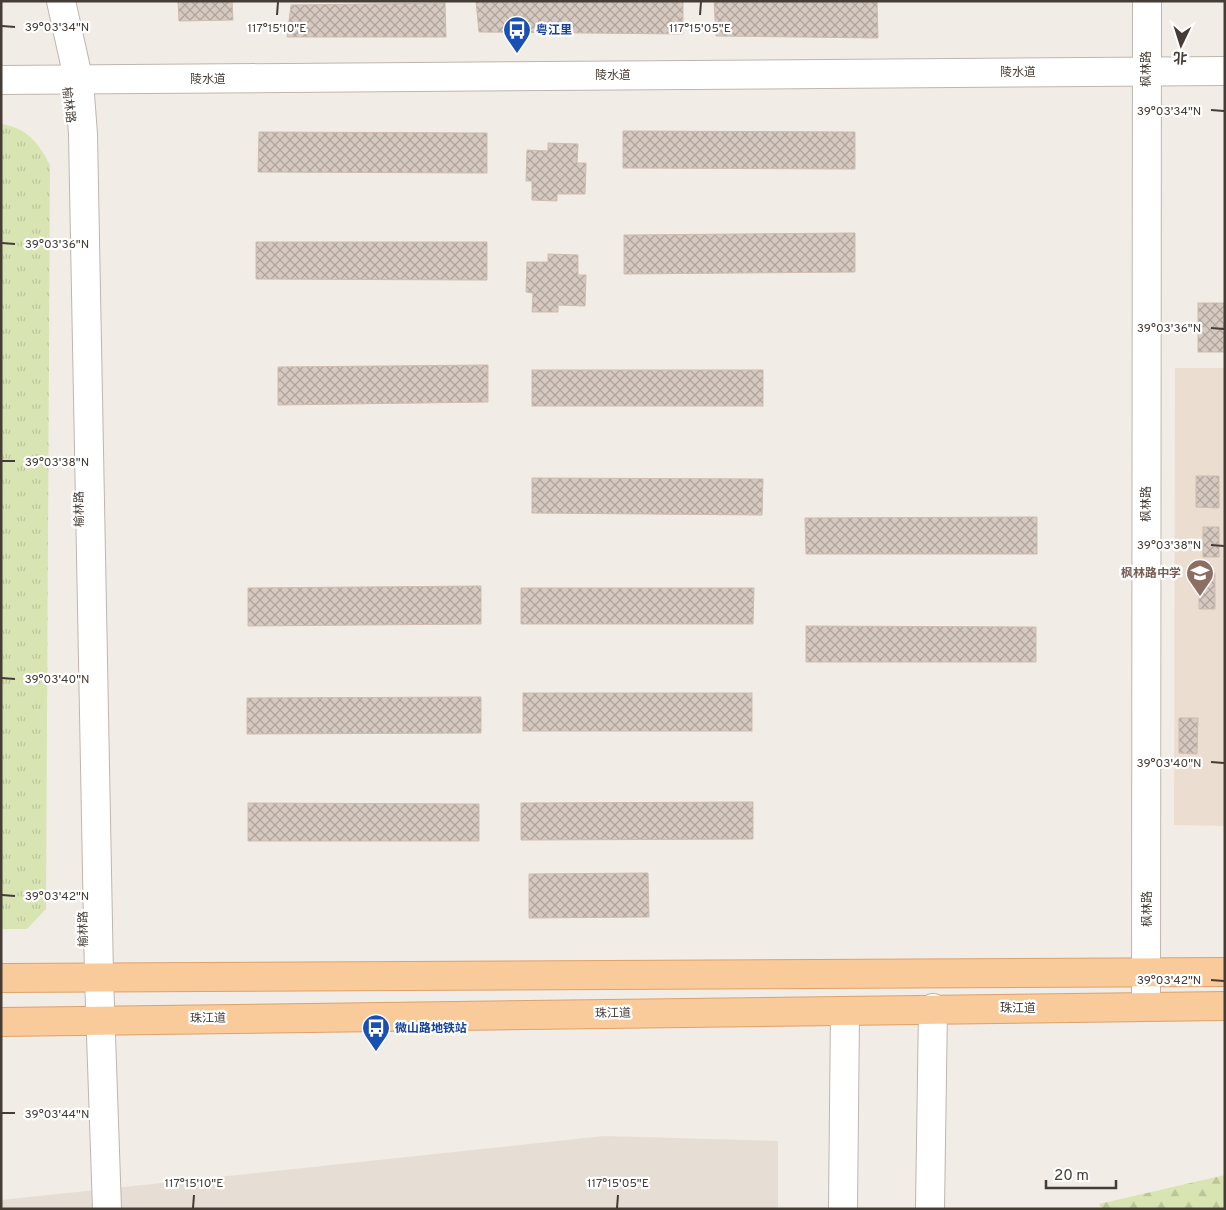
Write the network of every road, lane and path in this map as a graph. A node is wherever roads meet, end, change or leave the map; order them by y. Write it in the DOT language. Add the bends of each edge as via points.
graph roads {
  1 [pos="49,1"];
  2 [pos="61,1"];
  3 [pos="1147,1"];
  4 [pos="1159,1"];
  5 [pos="1225,71"];
  6 [pos="1153,79"];
  7 [pos="1,80"];
  8 [pos="73,85"];
  9 [pos="1225,87"];
  10 [pos="1,92"];
  11 [pos="1153,972"];
  12 [pos="1225,972"];
  13 [pos="1,978"];
  14 [pos="91,978"];
  15 [pos="1153,1006"];
  16 [pos="1225,1006"];
  17 [pos="933,1008"];
  18 [pos="845,1011"];
  19 [pos="92,1020"];
  20 [pos="1,1022"];
  21 [pos="107,1209"];
  22 [pos="844,1209"];
  23 [pos="930,1209"];
  1 -- 8 [label="street, 榆林路"];
  2 -- 8 [label="street, 榆林路"];
  3 -- 6 [label="street, 枫林路"];
  4 -- 6 [label="street, 枫林路"];
  5 -- 6 [label="street, 陵水道"];
  6 -- 8 [label="street, 陵水道"];
  6 -- 9 [label="street, 陵水道"];
  6 -- 11 [label="street, 枫林路"];
  7 -- 8 [label="street, 陵水道"];
  8 -- 10 [label="street, 陵水道"];
  8 -- 14 [label="street, 榆林路" via="84,134"];
  11 -- 12 [label="main road"];
  11 -- 14 [label="main road"];
  11 -- 15 [label="street, 枫林路"];
  13 -- 14 [label="main road"];
  14 -- 19 [label="street, 榆林路"];
  15 -- 16 [label="main road, 珠江道"];
  15 -- 17 [label="main road, 珠江道"];
  17 -- 18 [label="main road, 珠江道"];
  17 -- 23 [label="street"];
  18 -- 19 [label="main road, 珠江道"];
  18 -- 22 [label="street"];
  19 -- 20 [label="main road, 珠江道"];
  19 -- 21 [label="street, 榆林路"];
}
